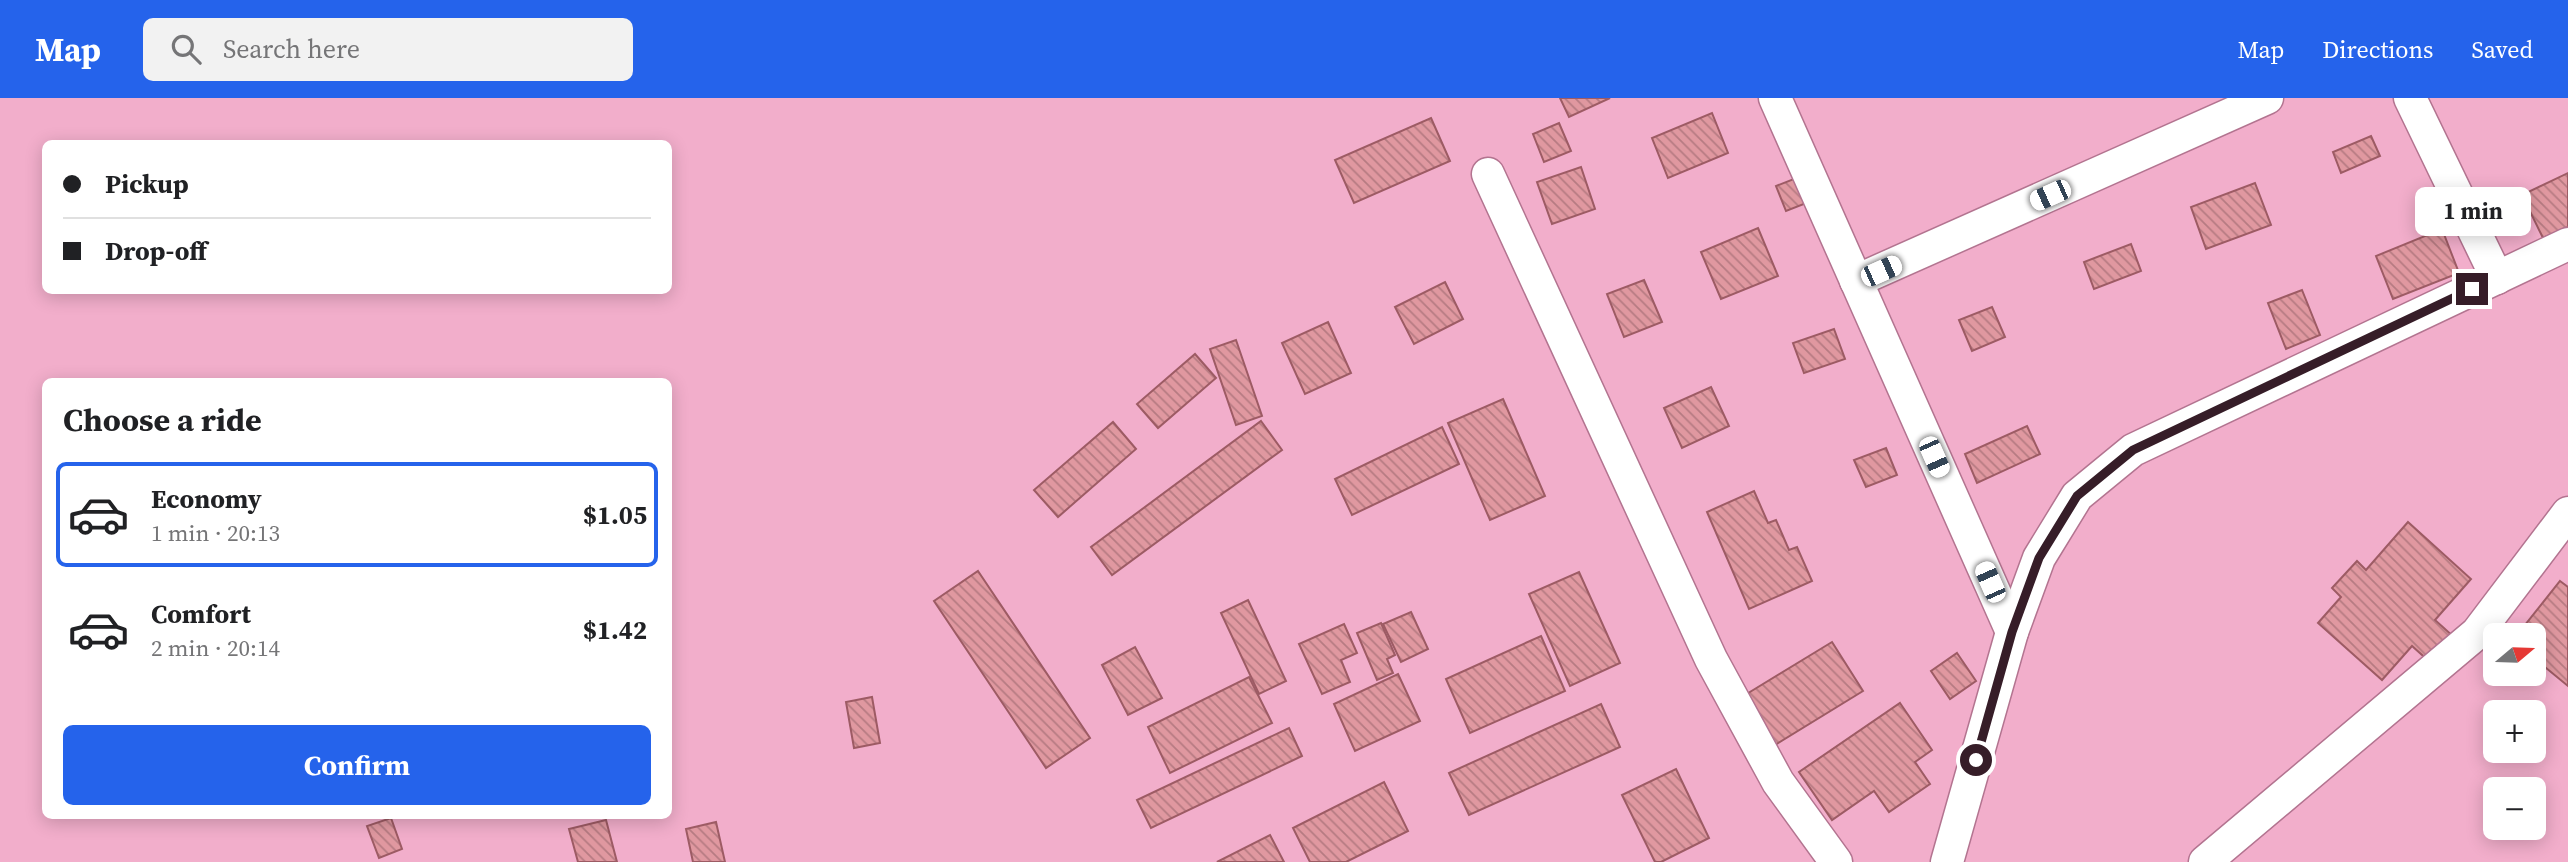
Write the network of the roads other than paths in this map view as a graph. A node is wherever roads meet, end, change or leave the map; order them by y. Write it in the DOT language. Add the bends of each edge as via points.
graph roads {
  1 [pos="1775,98"];
  2 [pos="2267,98"];
  3 [pos="2410,98"];
  4 [pos="1488,174"];
  5 [pos="2568,244"];
  6 [pos="2497,278"];
  7 [pos="1856,281"];
  8 [pos="2568,513"];
  9 [pos="2012,632"];
  10 [pos="1836,862"];
  11 [pos="1947,862"];
  12 [pos="2205,862"];
  1 -- 7 [label="street"];
  2 -- 7 [label="street"];
  3 -- 6 [label="street"];
  4 -- 10 [label="street" via="1711,659 1778,782"];
  5 -- 6 [label="street"];
  6 -- 9 [label="street" via="2133,450 2077,496 2039,558"];
  7 -- 9 [label="street"];
  8 -- 12 [label="street" via="2477,633"];
  9 -- 11 [label="street"];
}
